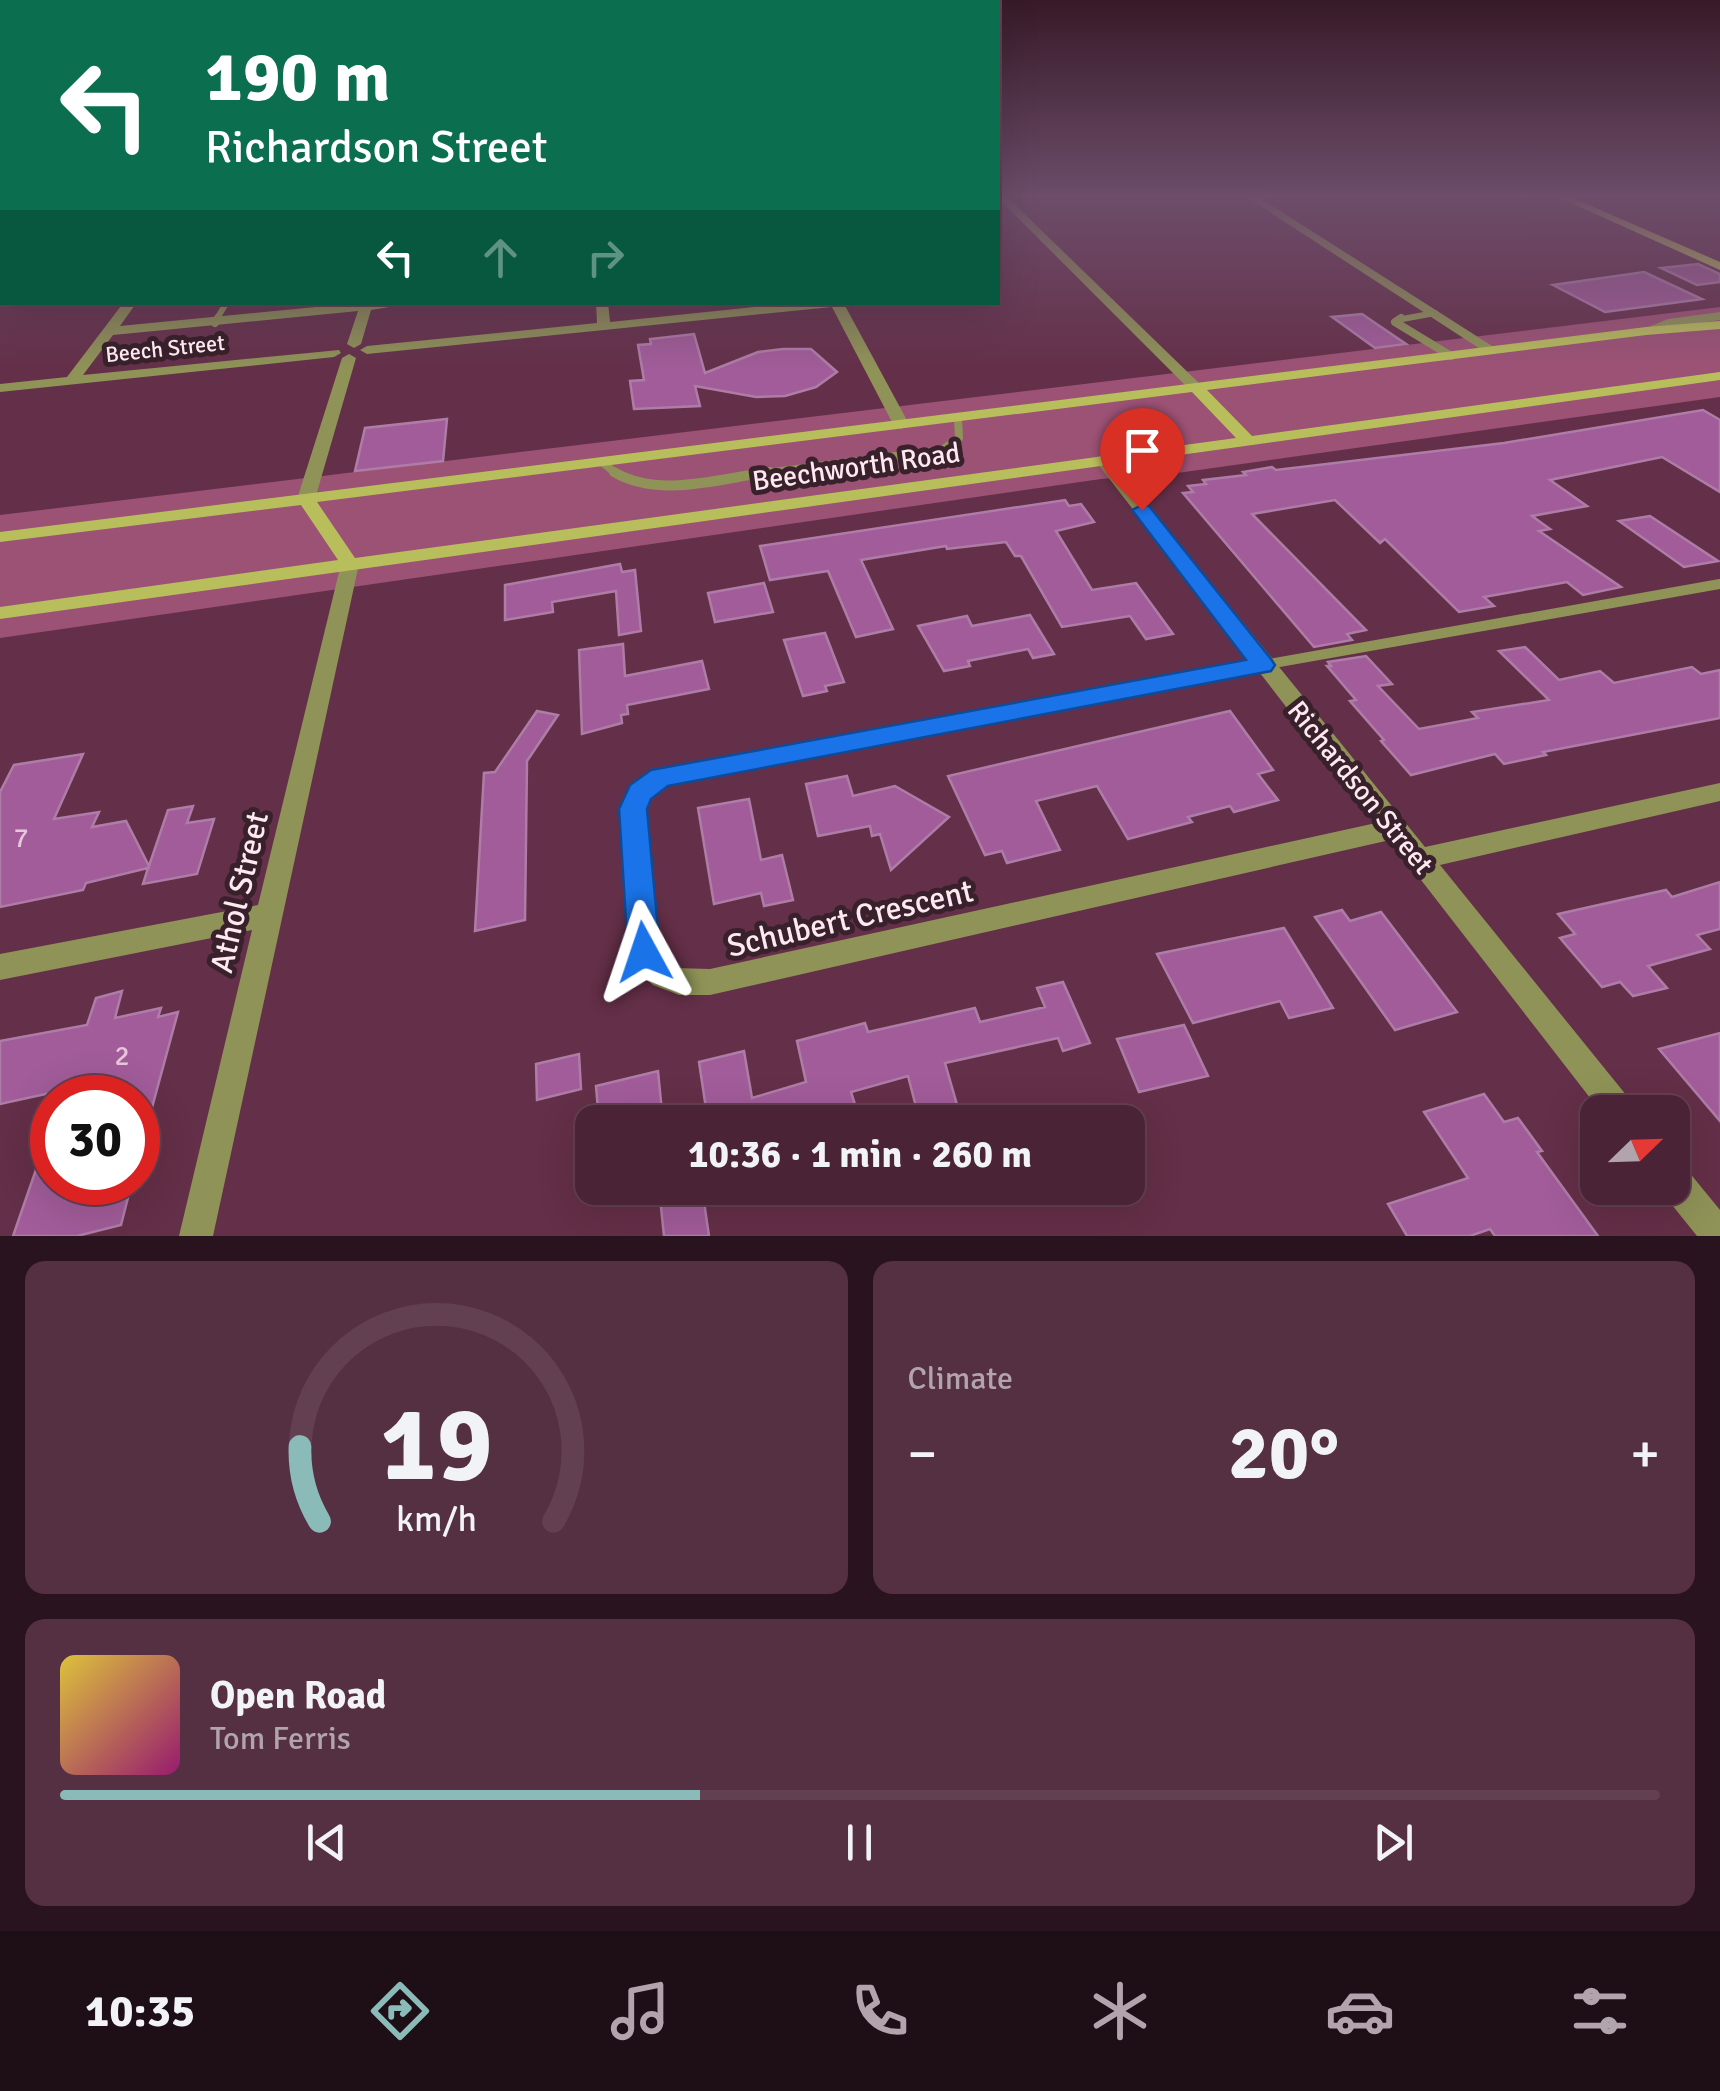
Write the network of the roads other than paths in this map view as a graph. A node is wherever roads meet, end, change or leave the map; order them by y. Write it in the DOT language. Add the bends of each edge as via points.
graph roads {
  1 [pos="1061,256"];
  2 [pos="1344,256"];
  3 [pos="1696,256"];
  4 [pos="1720,266"];
  5 [pos="129,305"];
  6 [pos="224,305"];
  7 [pos="384,305"];
  8 [pos="602,305"];
  9 [pos="816,305"];
  10 [pos="837,305"];
  11 [pos="338,306"];
  12 [pos="365,308"];
  13 [pos="1435,313"];
  14 [pos="1720,316"];
  15 [pos="215,323"];
  16 [pos="1720,325"];
  17 [pos="604,326"];
  18 [pos="110,331"];
  19 [pos="1646,331"];
  20 [pos="351,351"];
  21 [pos="1493,351"];
  22 [pos="1451,356"];
  23 [pos="1720,376"];
  24 [pos="72,380"];
  25 [pos="0,388"];
  26 [pos="1196,388"];
  27 [pos="958,418"];
  28 [pos="901,424"];
  29 [pos="1247,440"];
  30 [pos="1103,460"];
  31 [pos="603,462"];
  32 [pos="306,499"];
  33 [pos="0,537"];
  34 [pos="350,564"];
  35 [pos="1720,584"];
  36 [pos="0,613"];
  37 [pos="1263,665"];
  38 [pos="1720,792"];
  39 [pos="1396,829"];
  40 [pos="1418,860"];
  41 [pos="270,915"];
  42 [pos="0,967"];
  43 [pos="1606,1095"];
  44 [pos="1690,1200"];
  45 [pos="196,1236"];
  46 [pos="1719,1236"];
  1 -- 26 [label="street"];
  2 -- 13 [label="street"];
  3 -- 4 [label="main road"];
  5 -- 18 [label="street"];
  6 -- 15 [label="lane"];
  7 -- 12 [label="street"];
  8 -- 17 [label="street"];
  9 -- 17 [label="street, Beech Street"];
  10 -- 28 [label="street"];
  11 -- 12 [label="street"];
  11 -- 15 [label="street"];
  12 -- 20 [label="street"];
  13 -- 21 [label="street"];
  13 -- 22 [label="lane" via="1395,322"];
  14 -- 19 [label="street, Beechworth Road"];
  15 -- 18 [label="street"];
  16 -- 19 [label="main road, Beechworth Road"];
  17 -- 20 [label="street, Beech Street"];
  18 -- 24 [label="street"];
  19 -- 21 [label="main road, Beechworth Road"];
  20 -- 24 [label="street, Beech Street"];
  20 -- 32 [label="street"];
  21 -- 22 [label="main road, Beechworth Road"];
  22 -- 26 [label="main road, Beechworth Road"];
  23 -- 29 [label="main road, Beechworth Road"];
  24 -- 25 [label="street, Beech Street"];
  26 -- 27 [label="main road, Beechworth Road"];
  26 -- 29 [label="main road"];
  27 -- 28 [label="main road, Beechworth Road"];
  27 -- 31 [label="lane" via="960,438 942,450 664,486 614,475"];
  28 -- 31 [label="main road, Beechworth Road"];
  29 -- 30 [label="main road, Beechworth Road"];
  30 -- 34 [label="main road, Beechworth Road"];
  30 -- 37 [label="street, Richardson Street"];
  31 -- 32 [label="main road, Beechworth Road"];
  32 -- 33 [label="main road, Beechworth Road"];
  32 -- 34 [label="main road"];
  34 -- 36 [label="main road, Beechworth Road"];
  34 -- 41 [label="street, Athol Street"];
  35 -- 37 [label="lane"];
  37 -- 39 [label="street, Richardson Street"];
  37 -- 39 [label="street, Schubert Crescent" via="660,777 639,793 633,809 649,964 674,983 710,982"];
  38 -- 40 [label="street"];
  39 -- 40 [label="street, Richardson Street"];
  40 -- 43 [label="street, Richardson Street"];
  41 -- 42 [label="street"];
  41 -- 45 [label="street, Athol Street"];
  44 -- 46 [label="street"];
}
